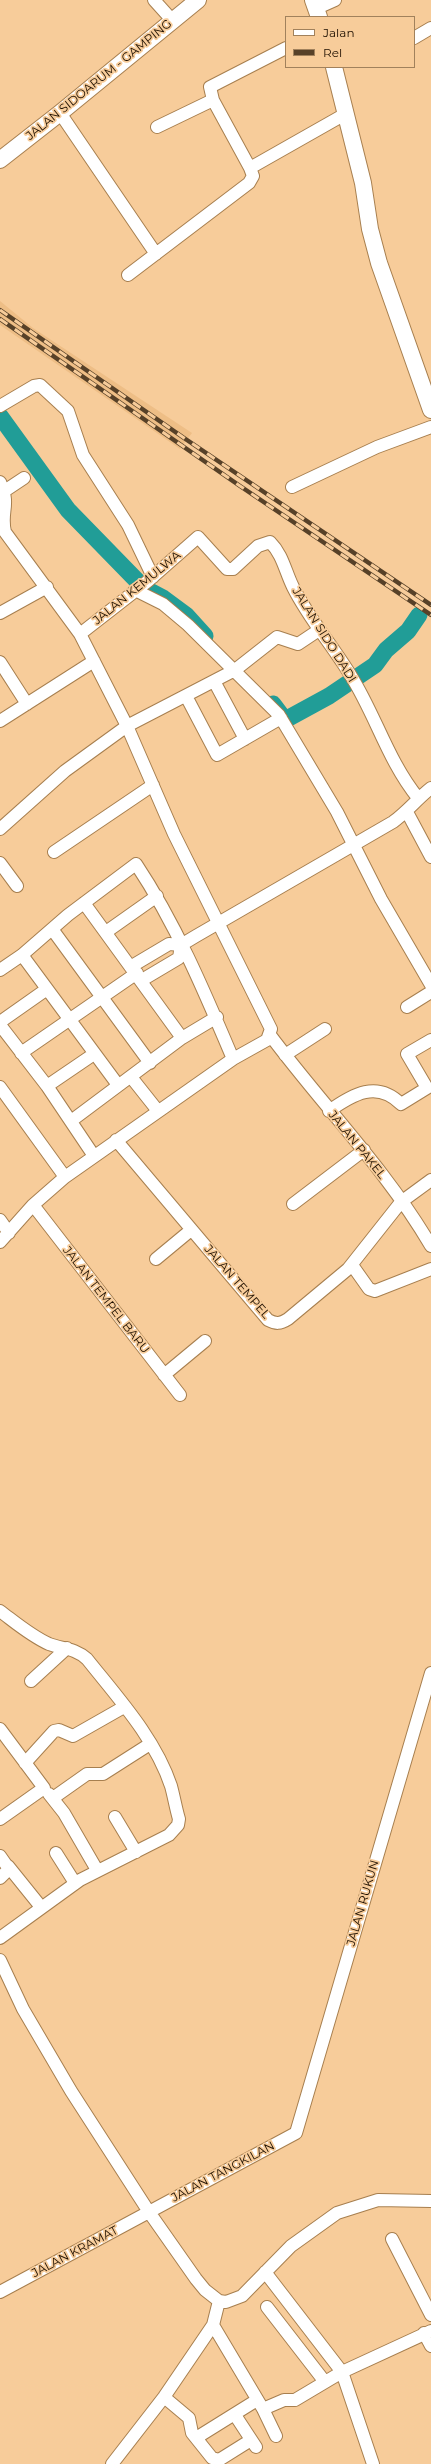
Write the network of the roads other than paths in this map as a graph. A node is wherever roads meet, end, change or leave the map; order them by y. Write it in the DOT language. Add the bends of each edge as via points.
graph roads {
  1 [pos="154,0"];
  2 [pos="198,0"];
  3 [pos="335,0"];
  4 [pos="316,8"];
  5 [pos="172,20"];
  6 [pos="431,28"];
  7 [pos="415,37"];
  8 [pos="285,48"];
  9 [pos="337,68"];
  10 [pos="213,100"];
  11 [pos="60,113"];
  12 [pos="347,113"];
  13 [pos="157,127"];
  14 [pos="0,160"];
  15 [pos="250,168"];
  16 [pos="156,254"];
  17 [pos="128,275"];
  18 [pos="0,406"];
  19 [pos="431,410"];
  20 [pos="431,427"];
  21 [pos="24,478"];
  22 [pos="292,487"];
  23 [pos="1,489"];
  24 [pos="193,540"];
  25 [pos="151,579"];
  26 [pos="47,587"];
  27 [pos="135,590"];
  28 [pos="0,612"];
  29 [pos="319,630"];
  30 [pos="80,634"];
  31 [pos="94,660"];
  32 [pos="0,662"];
  33 [pos="237,668"];
  34 [pos="214,681"];
  35 [pos="186,696"];
  36 [pos="27,704"];
  37 [pos="281,718"];
  38 [pos="0,721"];
  39 [pos="127,726"];
  40 [pos="245,739"];
  41 [pos="153,785"];
  42 [pos="431,788"];
  43 [pos="418,798"];
  44 [pos="407,812"];
  45 [pos="0,829"];
  46 [pos="354,845"];
  47 [pos="54,852"];
  48 [pos="431,857"];
  49 [pos="0,863"];
  50 [pos="17,886"];
  51 [pos="157,896"];
  52 [pos="84,903"];
  53 [pos="219,924"];
  54 [pos="52,929"];
  55 [pos="106,932"];
  56 [pos="181,945"];
  57 [pos="22,955"];
  58 [pos="0,970"];
  59 [pos="137,973"];
  60 [pos="431,985"];
  61 [pos="47,989"];
  62 [pos="431,992"];
  63 [pos="101,998"];
  64 [pos="408,1007"];
  65 [pos="217,1017"];
  66 [pos="71,1021"];
  67 [pos="0,1023"];
  68 [pos="325,1029"];
  69 [pos="270,1035"];
  70 [pos="182,1038"];
  71 [pos="431,1040"];
  72 [pos="21,1053"];
  73 [pos="94,1054"];
  74 [pos="285,1055"];
  75 [pos="234,1059"];
  76 [pos="150,1063"];
  77 [pos="130,1077"];
  78 [pos="118,1085"];
  79 [pos="47,1086"];
  80 [pos="0,1087"];
  81 [pos="328,1110"];
  82 [pos="158,1111"];
  83 [pos="71,1121"];
  84 [pos="116,1140"];
  85 [pos="364,1150"];
  86 [pos="94,1156"];
  87 [pos="65,1177"];
  88 [pos="431,1180"];
  89 [pos="401,1202"];
  90 [pos="293,1204"];
  91 [pos="33,1205"];
  92 [pos="0,1220"];
  93 [pos="191,1230"];
  94 [pos="9,1233"];
  95 [pos="0,1242"];
  96 [pos="431,1246"];
  97 [pos="156,1259"];
  98 [pos="352,1265"];
  99 [pos="431,1269"];
  100 [pos="205,1341"];
  101 [pos="164,1375"];
  102 [pos="180,1395"];
  103 [pos="0,1611"];
  104 [pos="68,1648"];
  105 [pos="431,1674"];
  106 [pos="31,1681"];
  107 [pos="124,1707"];
  108 [pos="0,1729"];
  109 [pos="150,1744"];
  110 [pos="25,1763"];
  111 [pos="44,1788"];
  112 [pos="53,1798"];
  113 [pos="115,1817"];
  114 [pos="0,1820"];
  115 [pos="136,1852"];
  116 [pos="56,1853"];
  117 [pos="0,1856"];
  118 [pos="8,1866"];
  119 [pos="96,1870"];
  120 [pos="0,1878"];
  121 [pos="75,1883"];
  122 [pos="41,1907"];
  123 [pos="0,1938"];
  124 [pos="0,1960"];
  125 [pos="3,1975"];
  126 [pos="296,2133"];
  127 [pos="431,2201"];
  128 [pos="149,2212"];
  129 [pos="392,2239"];
  130 [pos="265,2272"];
  131 [pos="0,2292"];
  132 [pos="219,2301"];
  133 [pos="267,2307"];
  134 [pos="431,2315"];
  135 [pos="213,2325"];
  136 [pos="428,2332"];
  137 [pos="431,2346"];
  138 [pos="342,2372"];
  139 [pos="325,2382"];
  140 [pos="164,2397"];
  141 [pos="260,2405"];
  142 [pos="235,2415"];
  143 [pos="276,2436"];
  144 [pos="196,2438"];
  145 [pos="112,2464"];
  146 [pos="373,2464"];
  1 -- 5 [label="street"];
  2 -- 5 [label="main road, JALAN SIDOARUM - GAMPING"];
  3 -- 4 [label="street"];
  5 -- 11 [label="main road, JALAN SIDOARUM - GAMPING"];
  6 -- 7 [label="street"];
  8 -- 10 [label="street" via="211,85 209,89"];
  9 -- 12 [label="main road"];
  10 -- 13 [label="street"];
  10 -- 15 [label="street"];
  11 -- 14 [label="main road, JALAN SIDOARUM - GAMPING"];
  11 -- 16 [label="street"];
  12 -- 15 [label="street"];
  12 -- 19 [label="main road" via="378,263"];
  15 -- 16 [label="street" via="253,176 249,183"];
  16 -- 17 [label="street"];
  18 -- 25 [label="street" via="40,385 65,406 83,455 128,525"];
  20 -- 22 [label="street" via="377,447"];
  21 -- 23 [label="street"];
  23 -- 26 [label="street" via="6,503 1,521 5,532"];
  24 -- 25 [label="street, JALAN KEMULWA"];
  24 -- 29 [label="street, JALAN SIDO DADI" via="200,538 227,569 233,569 258,546 270,542 277,549 293,587"];
  25 -- 27 [label="street, JALAN KEMULWA"];
  26 -- 28 [label="street"];
  26 -- 30 [label="street"];
  27 -- 30 [label="street, JALAN KEMULWA"];
  27 -- 33 [label="street" via="163,604"];
  29 -- 33 [label="street" via="298,644 291,644 277,637"];
  29 -- 43 [label="street, JALAN SIDO DADI" via="354,681 402,779"];
  30 -- 31 [label="street"];
  31 -- 36 [label="street"];
  31 -- 39 [label="street"];
  32 -- 36 [label="street"];
  33 -- 34 [label="street"];
  33 -- 37 [label="street"];
  34 -- 35 [label="street"];
  34 -- 40 [label="street"];
  35 -- 39 [label="street"];
  35 -- 40 [label="street" via="217,754"];
  36 -- 38 [label="street"];
  37 -- 40 [label="street"];
  37 -- 46 [label="street"];
  39 -- 41 [label="street"];
  39 -- 45 [label="street" via="66,771"];
  41 -- 47 [label="street"];
  41 -- 53 [label="street" via="174,834"];
  42 -- 43 [label="street"];
  43 -- 44 [label="street"];
  44 -- 46 [label="street"];
  44 -- 48 [label="street"];
  46 -- 53 [label="street"];
  46 -- 60 [label="street" via="410,952"];
  49 -- 50 [label="street"];
  51 -- 52 [label="street" via="136,864"];
  51 -- 55 [label="street"];
  51 -- 56 [label="street"];
  52 -- 54 [label="street"];
  52 -- 55 [label="street"];
  53 -- 56 [label="street"];
  53 -- 69 [label="street" via="270,1025"];
  54 -- 57 [label="street"];
  54 -- 63 [label="street"];
  55 -- 59 [label="street"];
  56 -- 59 [label="street" via="169,944"];
  56 -- 59 [label="street" via="179,958"];
  56 -- 65 [label="street"];
  57 -- 58 [label="street"];
  57 -- 61 [label="street"];
  59 -- 63 [label="street"];
  59 -- 70 [label="street"];
  61 -- 66 [label="street"];
  61 -- 67 [label="street"];
  62 -- 64 [label="street"];
  63 -- 66 [label="street"];
  63 -- 76 [label="street"];
  65 -- 70 [label="street"];
  65 -- 75 [label="street"];
  66 -- 72 [label="street"];
  66 -- 73 [label="street"];
  67 -- 72 [label="street"];
  68 -- 74 [label="street"];
  69 -- 74 [label="street, JALAN PAKEL"];
  69 -- 75 [label="street" via="268,1040"];
  70 -- 76 [label="street"];
  71 -- 81 [label="street" via="407,1054 427,1088 401,1104 380,1091 358,1094"];
  72 -- 79 [label="street"];
  73 -- 78 [label="street"];
  73 -- 79 [label="street"];
  74 -- 81 [label="street, JALAN PAKEL"];
  75 -- 82 [label="street"];
  76 -- 77 [label="street"];
  77 -- 78 [label="street"];
  77 -- 82 [label="street"];
  78 -- 83 [label="street"];
  79 -- 83 [label="street"];
  80 -- 87 [label="street"];
  81 -- 85 [label="street, JALAN PAKEL"];
  82 -- 84 [label="street"];
  83 -- 86 [label="street"];
  84 -- 86 [label="street"];
  84 -- 93 [label="street, JALAN TEMPEL"];
  85 -- 89 [label="street, JALAN PAKEL"];
  85 -- 90 [label="street"];
  86 -- 87 [label="street"];
  87 -- 91 [label="street"];
  88 -- 89 [label="street, JALAN TEMPEL"];
  89 -- 96 [label="street, JALAN PAKEL"];
  89 -- 98 [label="street, JALAN TEMPEL"];
  91 -- 94 [label="street"];
  91 -- 101 [label="street, JALAN TEMPEL BARU"];
  92 -- 94 [label="street"];
  93 -- 97 [label="street"];
  93 -- 98 [label="street, JALAN TEMPEL" via="268,1320 274,1323 288,1319"];
  94 -- 95 [label="street"];
  98 -- 99 [label="street" via="369,1289 375,1290"];
  100 -- 101 [label="street"];
  101 -- 102 [label="street, JALAN TEMPEL BARU"];
  103 -- 104 [label="street" via="27,1632 50,1644"];
  104 -- 106 [label="street"];
  104 -- 107 [label="street" via="78,1651 87,1658"];
  105 -- 126 [label="street, JALAN RUKUN"];
  107 -- 109 [label="street"];
  107 -- 110 [label="street" via="74,1736 59,1730 54,1731"];
  108 -- 110 [label="street"];
  109 -- 112 [label="street" via="103,1774 86,1774"];
  109 -- 115 [label="street" via="171,1786 178,1825 169,1835"];
  110 -- 111 [label="street"];
  111 -- 112 [label="street"];
  111 -- 114 [label="street"];
  112 -- 119 [label="street" via="84,1846"];
  113 -- 115 [label="street"];
  115 -- 119 [label="street"];
  116 -- 121 [label="street"];
  117 -- 118 [label="street"];
  118 -- 120 [label="street" via="8,1871"];
  118 -- 122 [label="street"];
  119 -- 121 [label="street"];
  121 -- 122 [label="street"];
  122 -- 123 [label="street"];
  124 -- 125 [label="street"];
  125 -- 128 [label="street" via="71,2091"];
  126 -- 128 [label="street, JALAN TANGKILAN"];
  127 -- 130 [label="street" via="378,2200 337,2213 305,2234"];
  128 -- 131 [label="street, JALAN KRAMAT"];
  128 -- 132 [label="street" via="204,2290"];
  129 -- 134 [label="street"];
  130 -- 132 [label="street" via="242,2296 226,2302"];
  130 -- 138 [label="street"];
  132 -- 135 [label="street"];
  133 -- 139 [label="street"];
  135 -- 140 [label="street"];
  135 -- 141 [label="street"];
  136 -- 137 [label="street"];
  136 -- 138 [label="street"];
  138 -- 139 [label="street"];
  138 -- 146 [label="street"];
  139 -- 141 [label="street" via="295,2400"];
  140 -- 144 [label="street" via="189,2418 190,2430"];
  140 -- 145 [label="street"];
  141 -- 142 [label="street"];
  141 -- 143 [label="street"];
  142 -- 144 [label="street"];
  142 -- 144 [label="street" via="254,2443 216,2460"];
}
